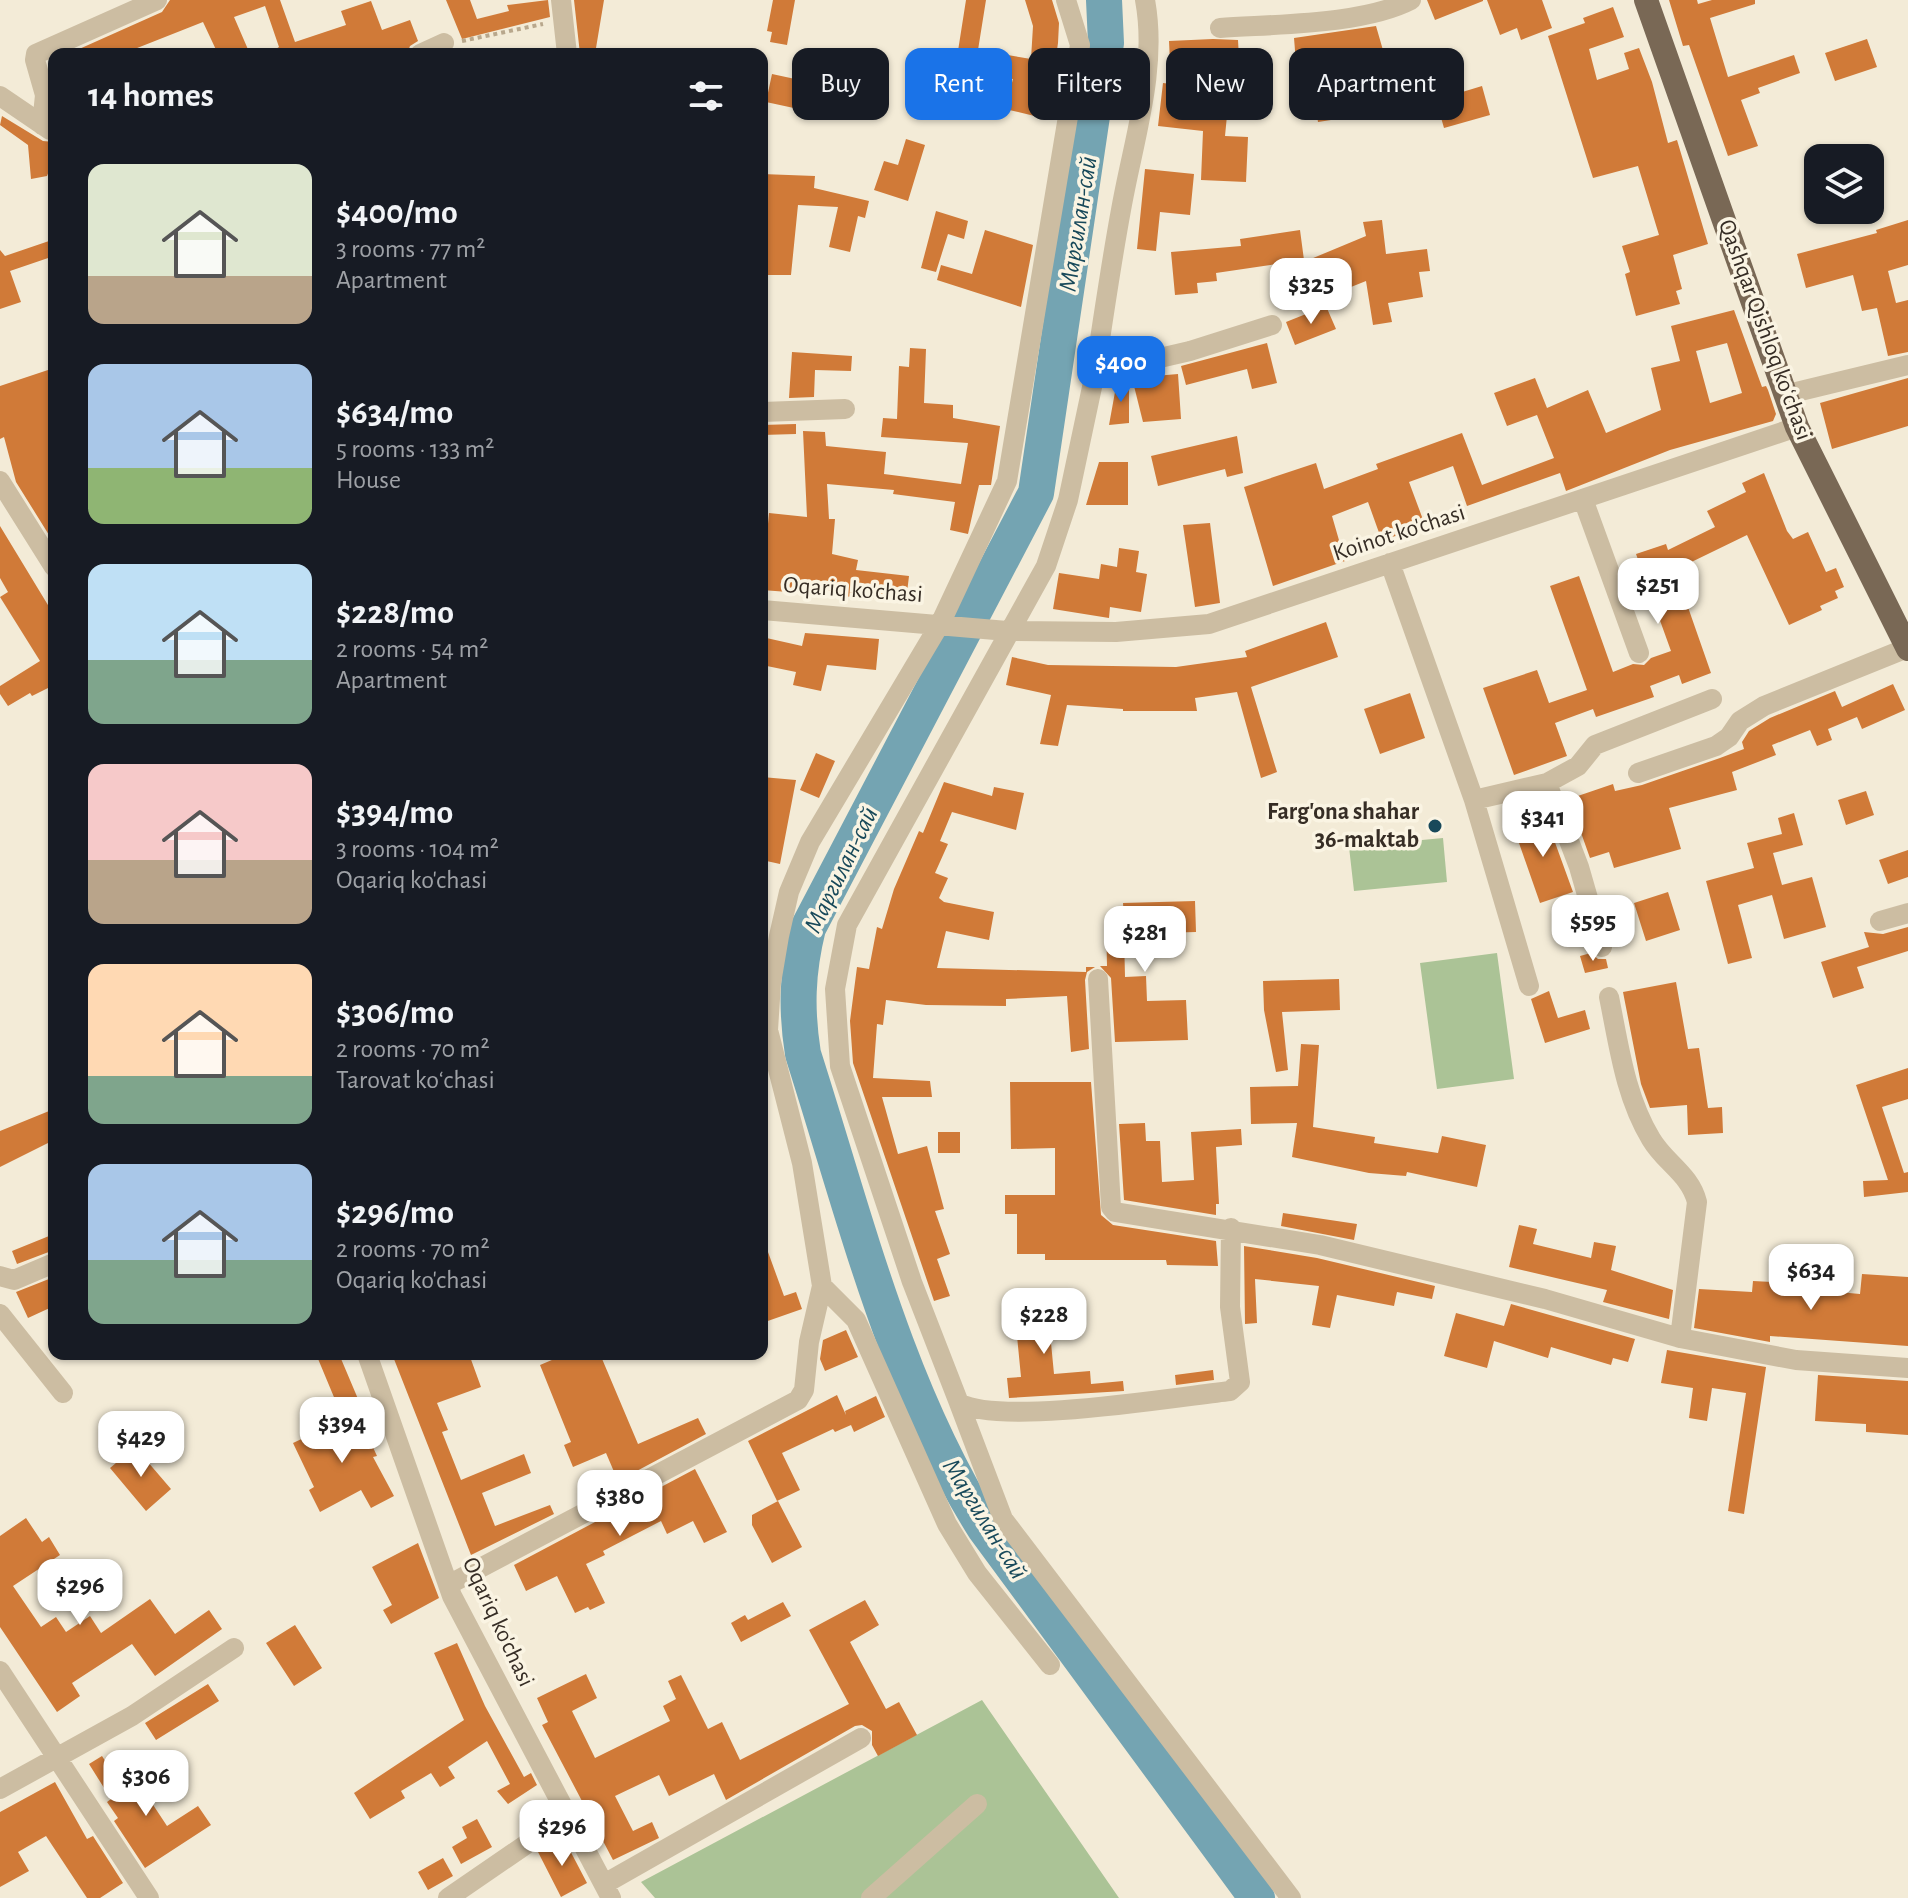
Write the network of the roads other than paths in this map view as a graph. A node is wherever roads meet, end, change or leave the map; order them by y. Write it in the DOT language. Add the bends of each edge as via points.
graph roads {
  1 [pos="157,0"];
  2 [pos="1066,0"];
  3 [pos="1145,0"];
  4 [pos="1411,0"];
  5 [pos="1646,0"];
  6 [pos="561,10"];
  7 [pos="1220,28"];
  8 [pos="444,43"];
  9 [pos="49,48"];
  10 [pos="433,48"];
  11 [pos="566,48"];
  12 [pos="48,49"];
  13 [pos="0,96"];
  14 [pos="48,128"];
  15 [pos="1272,325"];
  16 [pos="1908,365"];
  17 [pos="1095,373"];
  18 [pos="1788,394"];
  19 [pos="845,409"];
  20 [pos="768,412"];
  21 [pos="1797,427"];
  22 [pos="0,481"];
  23 [pos="1583,499"];
  24 [pos="48,557"];
  25 [pos="1390,563"];
  26 [pos="768,610"];
  27 [pos="941,622"];
  28 [pos="1007,631"];
  29 [pos="1908,648"];
  30 [pos="1639,653"];
  31 [pos="1712,699"];
  32 [pos="1638,773"];
  33 [pos="1547,783"];
  34 [pos="1474,800"];
  35 [pos="1908,913"];
  36 [pos="1880,921"];
  37 [pos="1602,947"];
  38 [pos="1098,979"];
  39 [pos="1529,986"];
  40 [pos="1609,997"];
  41 [pos="771,1076"];
  42 [pos="1231,1228"];
  43 [pos="48,1266"];
  44 [pos="0,1276"];
  45 [pos="822,1286"];
  46 [pos="0,1314"];
  47 [pos="1680,1338"];
  48 [pos="369,1360"];
  49 [pos="1908,1368"];
  50 [pos="63,1393"];
  51 [pos="959,1403"];
  52 [pos="448,1585"];
  53 [pos="234,1648"];
  54 [pos="1050,1665"];
  55 [pos="0,1671"];
  56 [pos="861,1738"];
  57 [pos="58,1759"];
  58 [pos="0,1789"];
  59 [pos="977,1804"];
  60 [pos="566,1817"];
  61 [pos="608,1890"];
  62 [pos="149,1898"];
  63 [pos="448,1898"];
  64 [pos="871,1898"];
  65 [pos="1291,1898"];
  1 -- 9 [label="street"];
  2 -- 27 [label="street" via="1080,45 1007,481"];
  3 -- 17 [label="street" via="1151,32 1139,127"];
  4 -- 7 [label="street" via="1323,21"];
  5 -- 18 [label="main road, Qashqar Qishloq koʻchasi"];
  6 -- 11 [label="street"];
  8 -- 10 [label="street"];
  12 -- 14 [label="street" via="36,54"];
  13 -- 14 [label="street"];
  15 -- 17 [label="street"];
  16 -- 18 [label="street"];
  17 -- 28 [label="street" via="1068,500 1046,566"];
  18 -- 21 [label="main road, Qashqar Qishloq koʻchasi"];
  19 -- 20 [label="street"];
  21 -- 23 [label="street, Koinot ko'chasi"];
  21 -- 29 [label="main road, Qashqar Qishloq koʻchasi"];
  22 -- 24 [label="street"];
  23 -- 25 [label="street, Koinot ko'chasi"];
  23 -- 30 [label="street"];
  25 -- 28 [label="street, Koinot ko'chasi" via="1209,624 1116,632"];
  25 -- 34 [label="street"];
  26 -- 27 [label="street, Oqariq ko'chasi"];
  27 -- 28 [label="street, Koinot ko'chasi"];
  27 -- 41 [label="street" via="810,842 789,892 771,983"];
  28 -- 51 [label="street" via="847,925 835,989 840,1066 912,1282"];
  29 -- 32 [label="street" via="1764,706 1716,746"];
  31 -- 33 [label="street" via="1595,745 1578,766"];
  33 -- 34 [label="street"];
  33 -- 37 [label="street"];
  34 -- 39 [label="street"];
  35 -- 36 [label="street"];
  38 -- 42 [label="street" via="1111,1207 1124,1216"];
  40 -- 47 [label="street" via="1639,1117 1653,1143 1693,1186 1697,1202"];
  41 -- 45 [label="street" via="802,1163"];
  42 -- 47 [label="street" via="1545,1299"];
  42 -- 51 [label="street" via="1230,1307 1240,1382 1230,1391 1058,1410 973,1410"];
  43 -- 44 [label="street" via="14,1280"];
  45 -- 52 [label="street" via="798,1400"];
  45 -- 54 [label="street" via="856,1320 947,1524 977,1573"];
  46 -- 50 [label="street"];
  47 -- 49 [label="street" via="1796,1360"];
  48 -- 52 [label="street, Oqariq ko'chasi"];
  51 -- 65 [label="street" via="1003,1519"];
  52 -- 60 [label="street, Oqariq ko'chasi"];
  53 -- 57 [label="street"];
  55 -- 57 [label="street"];
  56 -- 61 [label="street"];
  57 -- 58 [label="street"];
  57 -- 62 [label="street"];
  59 -- 64 [label="street"];
  60 -- 61 [label="street, Oqariq ko'chasi"];
  60 -- 63 [label="street"];
}
